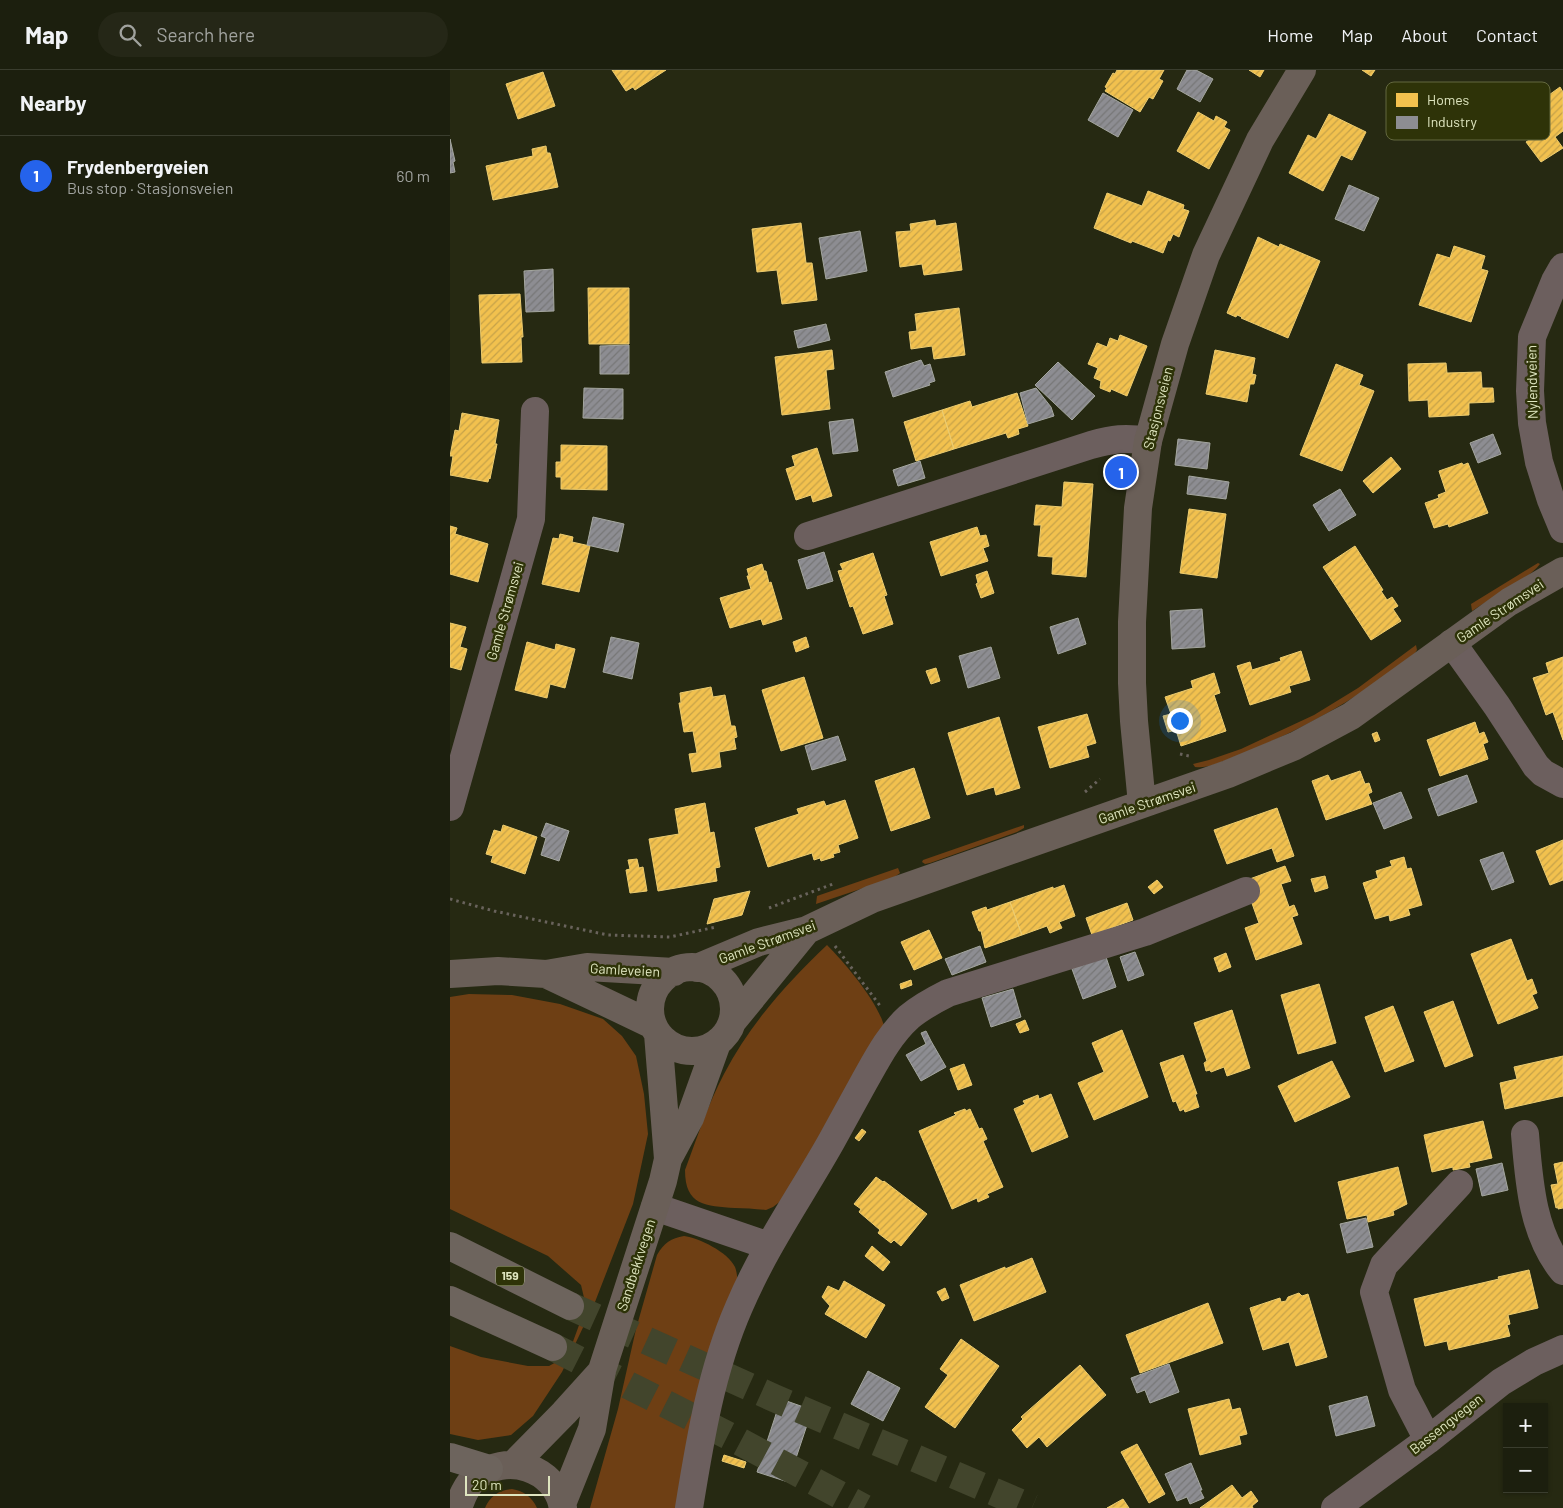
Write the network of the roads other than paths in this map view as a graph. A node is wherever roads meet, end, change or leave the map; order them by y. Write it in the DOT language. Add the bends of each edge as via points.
graph roads {
  1 [pos="1302,70"];
  2 [pos="1563,267"];
  3 [pos="535,411"];
  4 [pos="1148,441"];
  5 [pos="1563,529"];
  6 [pos="808,536"];
  7 [pos="1563,571"];
  8 [pos="1452,643"];
  9 [pos="1563,784"];
  10 [pos="1142,804"];
  11 [pos="450,807"];
  12 [pos="1246,891"];
  13 [pos="807,930"];
  14 [pos="685,970"];
  15 [pos="450,974"];
  16 [pos="546,974"];
  17 [pos="656,1029"];
  18 [pos="725,1032"];
  19 [pos="1525,1134"];
  20 [pos="668,1159"];
  21 [pos="1459,1184"];
  22 [pos="655,1207"];
  23 [pos="450,1246"];
  24 [pos="769,1246"];
  25 [pos="1563,1271"];
  26 [pos="450,1300"];
  27 [pos="570,1306"];
  28 [pos="553,1348"];
  29 [pos="1563,1349"];
  30 [pos="602,1370"];
  31 [pos="1428,1440"];
  32 [pos="450,1457"];
  33 [pos="502,1467"];
  34 [pos="563,1506"];
  35 [pos="458,1508"];
  36 [pos="689,1508"];
  37 [pos="1335,1508"];
  1 -- 4 [label="main road, Stasjonsveien" via="1260,140 1206,255 1175,344"];
  2 -- 5 [label="street, Nylendveien" via="1532,337 1530,391 1539,462"];
  3 -- 11 [label="street, Gamle Strømsvei" via="531,519"];
  4 -- 6 [label="street" via="1116,438"];
  4 -- 10 [label="main road, Stasjonsveien" via="1138,508 1132,613 1132,683"];
  7 -- 8 [label="main road, Gamle Strømsvei" via="1509,602"];
  8 -- 9 [label="street" via="1536,766"];
  8 -- 10 [label="main road, Gamle Strømsvei" via="1379,697 1323,732 1234,772"];
  10 -- 13 [label="main road, Gamle Strømsvei" via="872,899"];
  12 -- 24 [label="street" via="1145,932 948,993 925,1006 909,1018 880,1052"];
  13 -- 14 [label="main road, Gamle Strømsvei" via="759,942"];
  13 -- 18 [label="main road"];
  14 -- 16 [label="main road, Gamleveien" via="587,967"];
  14 -- 17 [label="main road" via="663,979 656,989 650,1012"];
  14 -- 18 [label="main road" via="709,971 727,987 734,1010"];
  15 -- 16 [label="main road, Gamleveien" via="498,971"];
  16 -- 17 [label="main road, Gamleveien"];
  17 -- 18 [label="main road" via="668,1043 692,1051 706,1049"];
  17 -- 20 [label="main road, Sandbekkvegen"];
  18 -- 20 [label="main road, Sandbekkvegen" via="690,1118"];
  19 -- 25 [label="street" via="1528,1175 1537,1223"];
  20 -- 22 [label="main road, Sandbekkvegen"];
  21 -- 31 [label="street" via="1384,1265 1374,1292 1402,1390"];
  22 -- 24 [label="street"];
  22 -- 30 [label="main road, Sandbekkvegen"];
  23 -- 27 [label="highway, 159"];
  24 -- 36 [label="street" via="738,1308 712,1384"];
  26 -- 28 [label="highway"];
  29 -- 31 [label="street, Bassengvegen" via="1501,1382"];
  30 -- 33 [label="main road, Sandbekkvegen" via="564,1414"];
  30 -- 34 [label="main road, Sandbekkvegen" via="592,1429"];
  31 -- 37 [label="street, Bassengvegen"];
  32 -- 33 [label="highway"];
  33 -- 34 [label="main road" via="530,1468 544,1476"];
  33 -- 35 [label="main road, Sandbekkvegen" via="474,1478 463,1492"];
}
